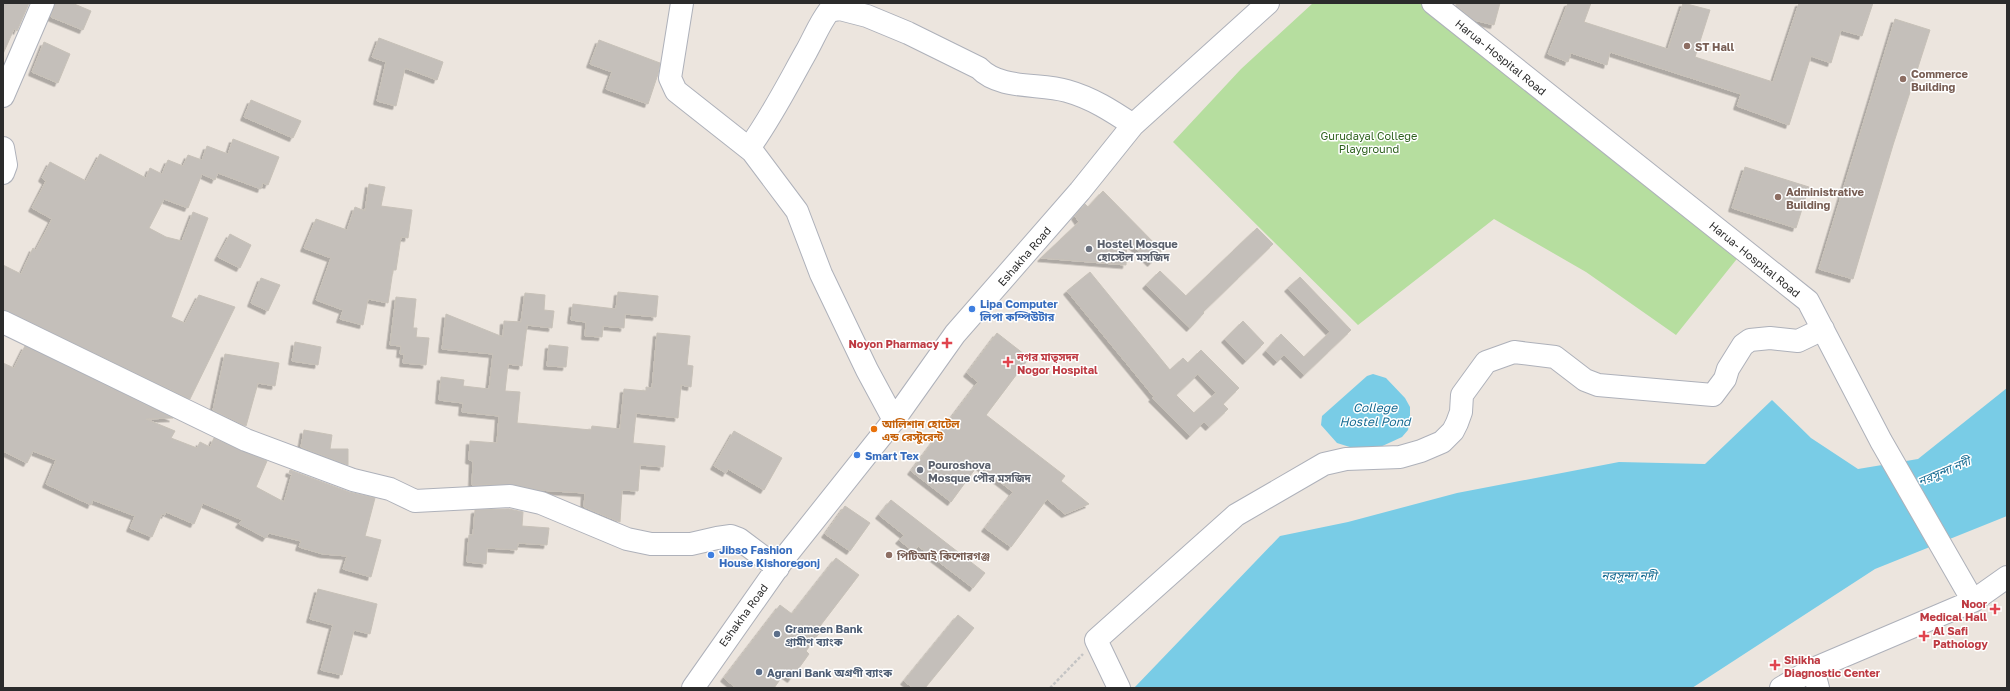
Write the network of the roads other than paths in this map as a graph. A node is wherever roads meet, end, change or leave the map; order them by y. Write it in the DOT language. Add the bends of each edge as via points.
graph roads {
  1 [pos="43,3"];
  2 [pos="682,3"];
  3 [pos="1268,3"];
  4 [pos="1433,3"];
  5 [pos="3,96"];
  6 [pos="1133,125"];
  7 [pos="3,148"];
  8 [pos="748,148"];
  9 [pos="3,173"];
  10 [pos="3,322"];
  11 [pos="1823,329"];
  12 [pos="894,420"];
  13 [pos="778,568"];
  14 [pos="2007,577"];
  15 [pos="1973,601"];
  16 [pos="1815,678"];
  17 [pos="693,688"];
  18 [pos="1119,688"];
  19 [pos="1781,688"];
  1 -- 5 [label="street"];
  2 -- 8 [label="street" via="670,78 676,91"];
  3 -- 6 [label="street, Eshakha Road"];
  4 -- 11 [label="street, Harua- Hospital Road" via="1808,301"];
  6 -- 8 [label="street" via="1097,102 1068,91 1002,81 908,33 867,16 840,9 829,11 819,24 778,102"];
  6 -- 12 [label="street, Eshakha Road" via="1080,191 955,334"];
  7 -- 9 [label="street" via="6,165"];
  8 -- 12 [label="street" via="797,211 821,274"];
  10 -- 13 [label="street" via="246,440 353,480 390,489 414,501 510,496 541,503 627,539 651,544 691,544 731,536 739,539"];
  11 -- 15 [label="street, Harua- Hospital Road" via="1881,441"];
  11 -- 18 [label="street" via="1798,341 1770,338 1750,340 1743,345 1728,369 1725,379 1713,395 1598,385 1585,380 1555,357 1514,352 1486,362 1462,395 1461,412 1457,423 1442,442 1400,457 1324,464 1236,515 1096,640"];
  12 -- 13 [label="street, Eshakha Road"];
  13 -- 17 [label="street, Eshakha Road"];
  14 -- 15 [label="street"];
  15 -- 16 [label="street"];
  16 -- 19 [label="street"];
}
